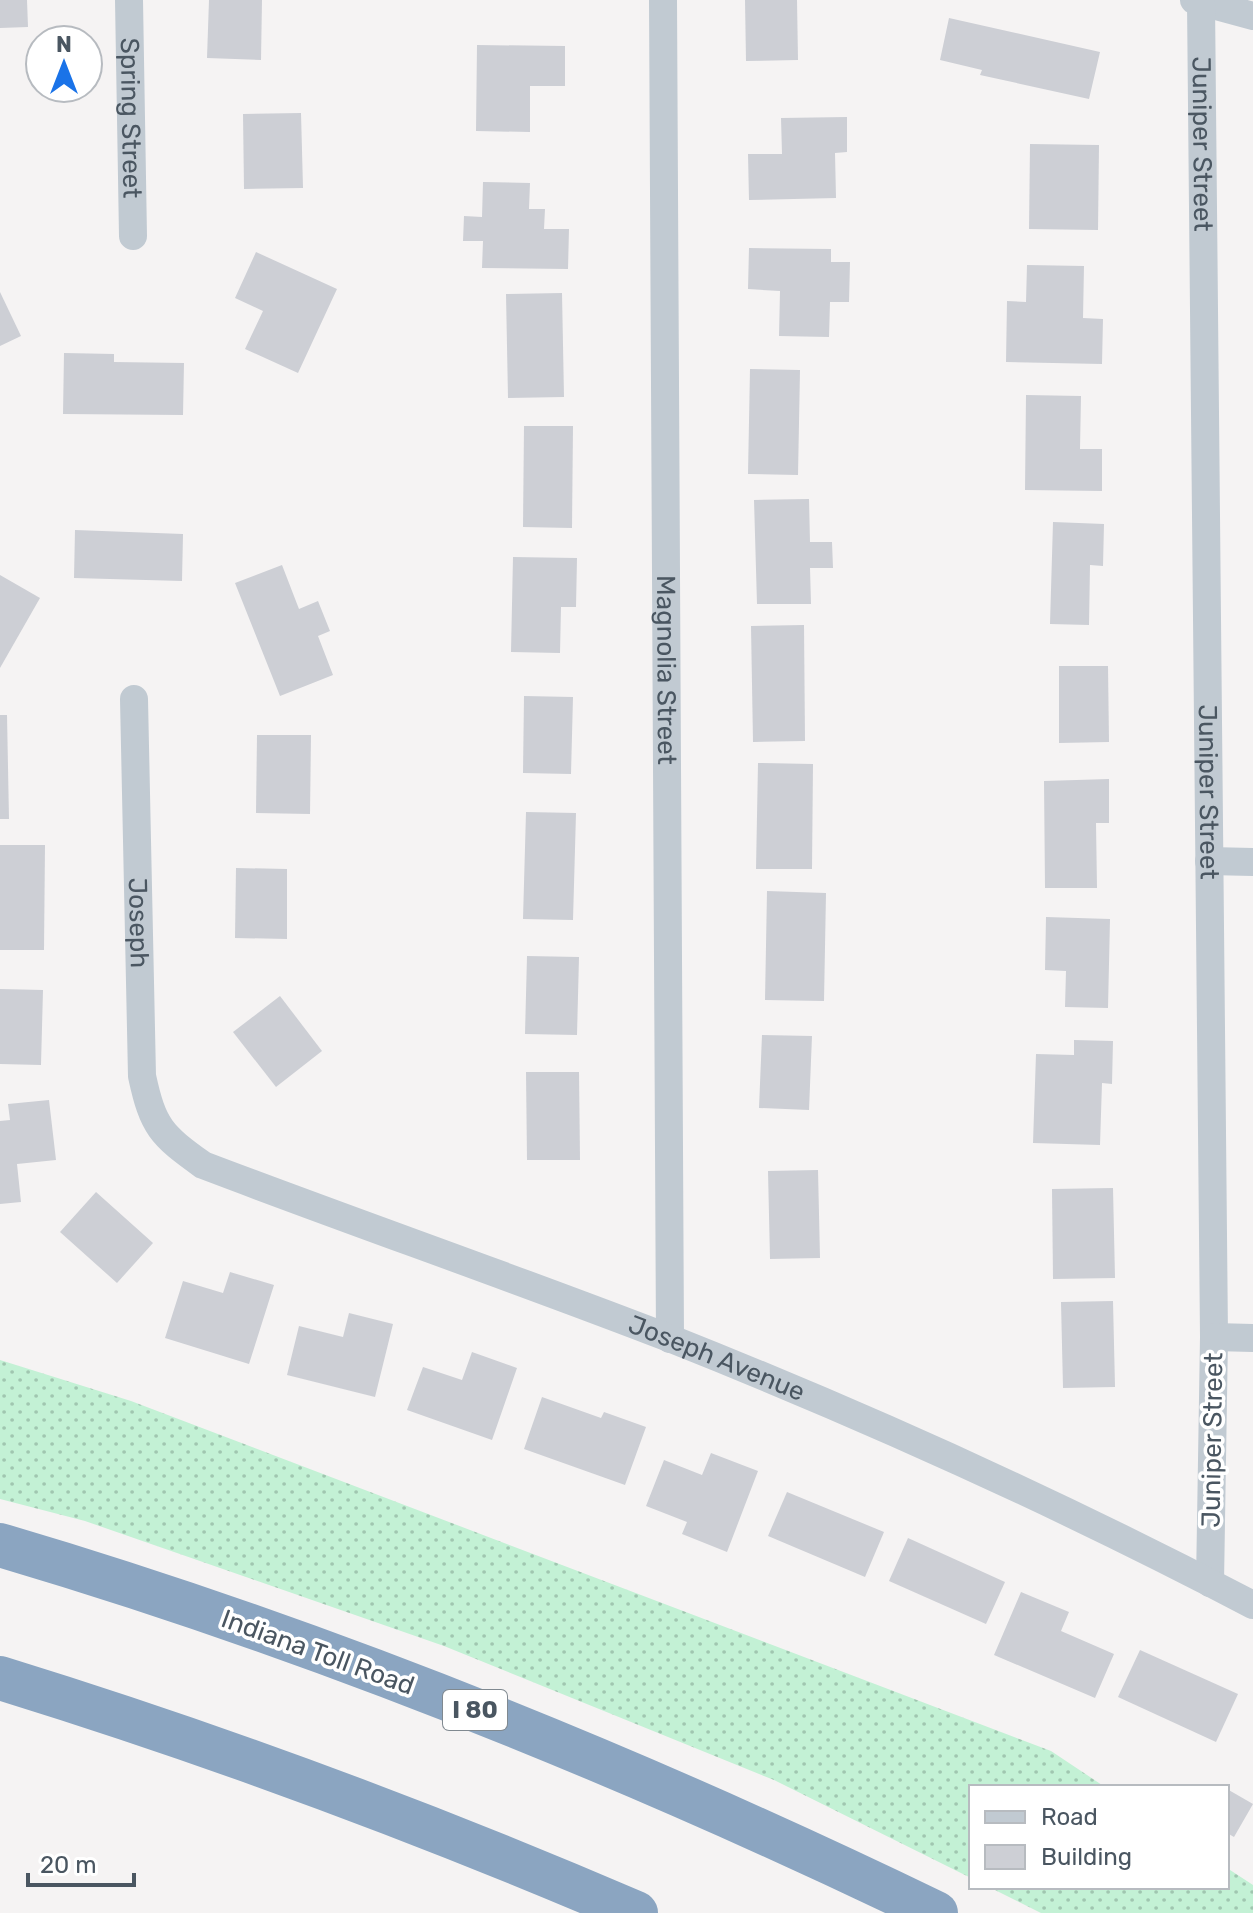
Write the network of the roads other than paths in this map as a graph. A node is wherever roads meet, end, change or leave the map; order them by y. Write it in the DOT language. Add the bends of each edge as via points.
graph roads {
  1 [pos="129,0"];
  2 [pos="663,0"];
  3 [pos="1197,1"];
  4 [pos="1253,16"];
  5 [pos="133,236"];
  6 [pos="134,699"];
  7 [pos="1209,861"];
  8 [pos="1253,862"];
  9 [pos="168,1140"];
  10 [pos="1214,1337"];
  11 [pos="1253,1338"];
  12 [pos="670,1339"];
  13 [pos="0,1545"];
  14 [pos="1210,1583"];
  15 [pos="1253,1605"];
  16 [pos="0,1678"];
  17 [pos="636,1913"];
  18 [pos="936,1913"];
  1 -- 5 [label="street, Spring Street"];
  2 -- 12 [label="street, Magnolia Street"];
  3 -- 4 [label="street"];
  3 -- 7 [label="street, Juniper Street"];
  6 -- 9 [label="street, Joseph" via="142,1076 149,1109"];
  7 -- 8 [label="street"];
  7 -- 10 [label="street, Juniper Street"];
  9 -- 12 [label="street, Joseph Avenue" via="203,1165"];
  10 -- 11 [label="street"];
  10 -- 14 [label="street, Juniper Street"];
  12 -- 14 [label="street, Joseph Avenue" via="838,1407"];
  13 -- 18 [label="highway, Indiana Toll Road / I 80" via="338,1657 541,1736 799,1846"];
  14 -- 15 [label="street, Joseph Avenue"];
  16 -- 17 [label="highway" via="308,1780"];
}
